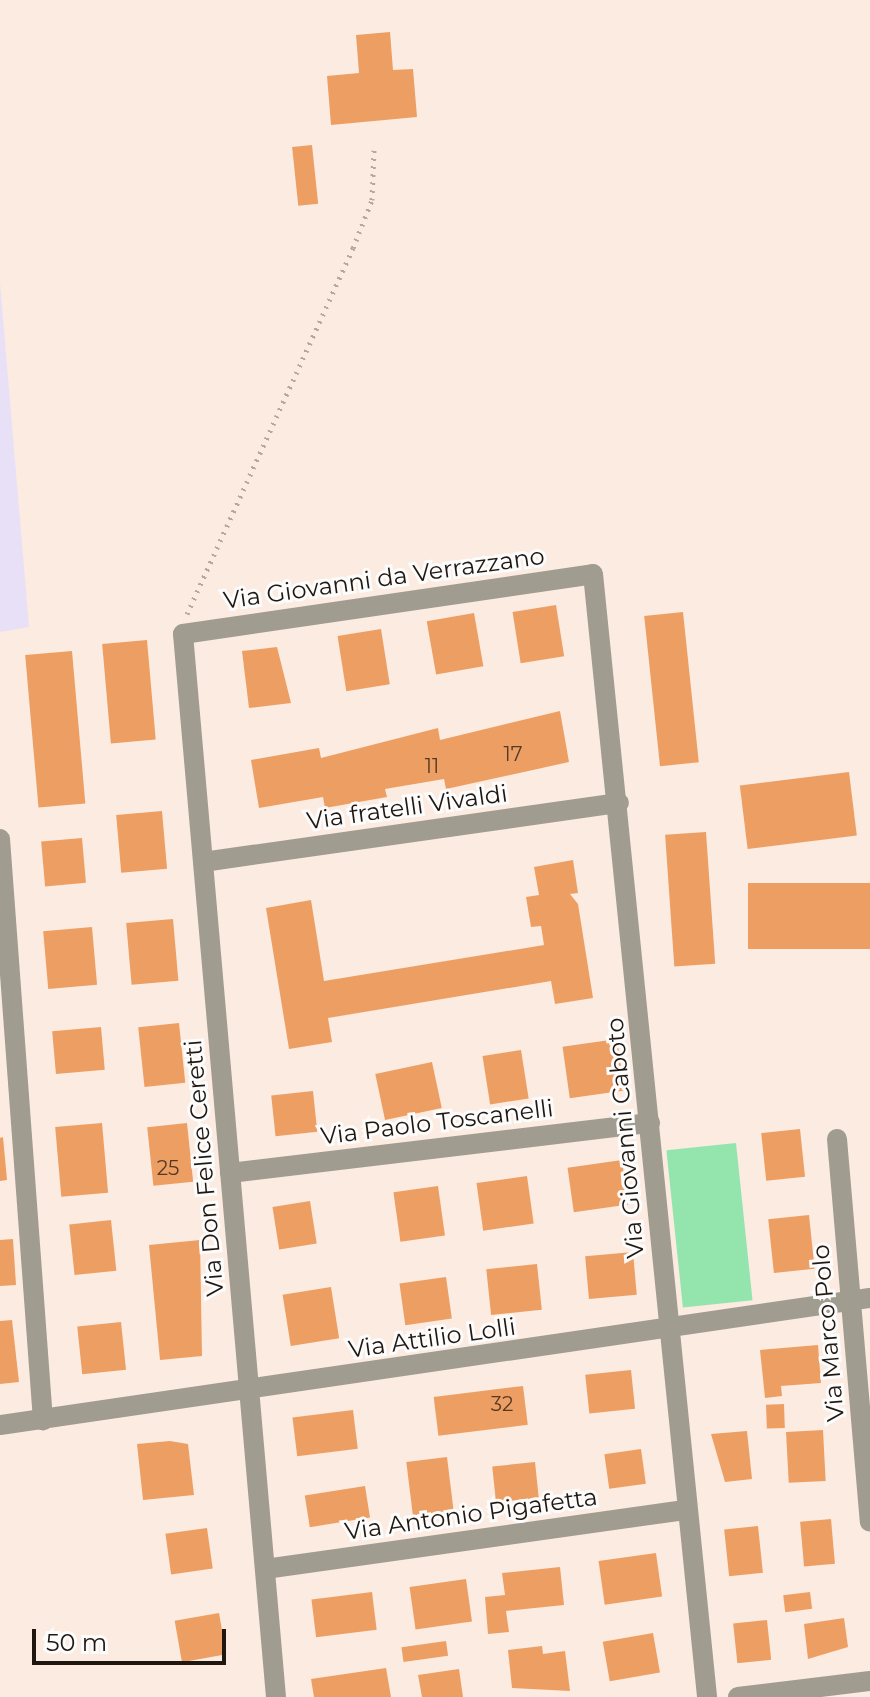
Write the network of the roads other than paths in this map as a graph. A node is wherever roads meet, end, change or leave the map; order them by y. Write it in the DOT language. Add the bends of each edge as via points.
graph roads {
  1 [pos="593,574"];
  2 [pos="183,634"];
  3 [pos="619,803"];
  4 [pos="0,839"];
  5 [pos="203,862"];
  6 [pos="650,1123"];
  7 [pos="837,1139"];
  8 [pos="230,1173"];
  9 [pos="861,1299"];
  10 [pos="669,1332"];
  11 [pos="250,1389"];
  12 [pos="43,1420"];
  13 [pos="0,1425"];
  14 [pos="685,1510"];
  15 [pos="870,1522"];
  16 [pos="265,1569"];
  17 [pos="870,1681"];
  18 [pos="276,1697"];
  19 [pos="707,1697"];
  20 [pos="738,1697"];
  1 -- 2 [label="street, Via Giovanni da Verrazzano"];
  1 -- 3 [label="street, Via Giovanni Caboto"];
  2 -- 5 [label="street, Via Don Felice Ceretti"];
  3 -- 5 [label="street, Via fratelli Vivaldi"];
  3 -- 6 [label="street, Via Giovanni Caboto"];
  4 -- 12 [label="street"];
  5 -- 8 [label="street, Via Don Felice Ceretti"];
  6 -- 8 [label="street, Via Paolo Toscanelli"];
  6 -- 10 [label="street, Via Giovanni Caboto"];
  7 -- 9 [label="street, Via Marco Polo"];
  8 -- 11 [label="street, Via Don Felice Ceretti"];
  9 -- 10 [label="street, Via Attilio Lolli"];
  9 -- 15 [label="street, Via Marco Polo"];
  10 -- 11 [label="street, Via Attilio Lolli"];
  10 -- 14 [label="street, Via Giovanni Caboto"];
  11 -- 12 [label="street, Via Attilio Lolli"];
  11 -- 16 [label="street, Via Don Felice Ceretti"];
  12 -- 13 [label="street, Via Attilio Lolli"];
  14 -- 16 [label="street, Via Antonio Pigafetta"];
  14 -- 19 [label="street, Via Giovanni Caboto"];
  16 -- 18 [label="street, Via Don Felice Ceretti"];
  17 -- 20 [label="street"];
}
